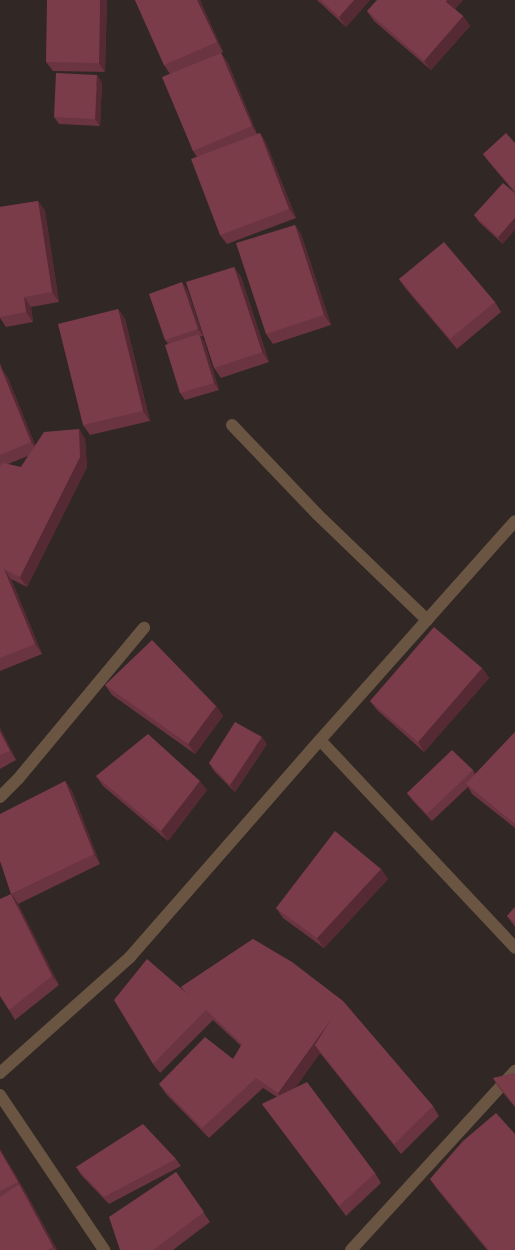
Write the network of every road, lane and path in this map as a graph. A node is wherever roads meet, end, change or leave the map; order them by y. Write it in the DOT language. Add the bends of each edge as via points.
graph roads {
  1 [pos="232,425"];
  2 [pos="515,521"];
  3 [pos="427,620"];
  4 [pos="144,628"];
  5 [pos="320,740"];
  6 [pos="0,797"];
  7 [pos="515,948"];
  8 [pos="515,1071"];
  9 [pos="0,1073"];
  10 [pos="0,1095"];
  11 [pos="104,1250"];
  12 [pos="351,1250"];
  1 -- 3 [label="street" via="317,514"];
  2 -- 3 [label="street"];
  3 -- 5 [label="street"];
  4 -- 6 [label="street" via="18,779"];
  5 -- 7 [label="street"];
  5 -- 9 [label="street" via="130,957"];
  8 -- 12 [label="street"];
  10 -- 11 [label="street"];
}
